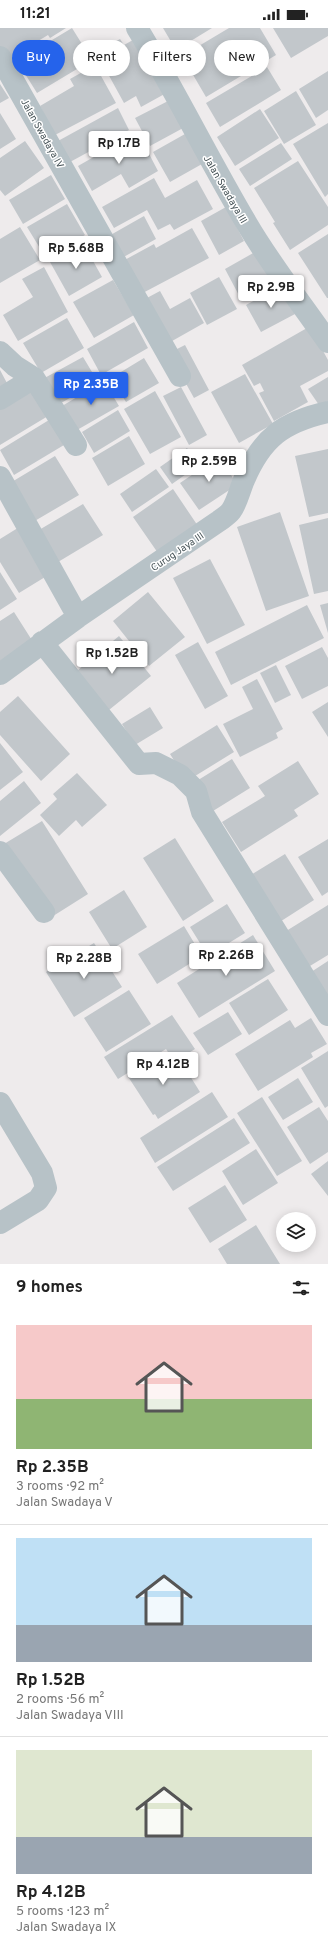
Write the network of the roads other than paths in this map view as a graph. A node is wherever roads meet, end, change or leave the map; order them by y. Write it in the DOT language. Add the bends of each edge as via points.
graph roads {
  1 [pos="137,28"];
  2 [pos="0,57"];
  3 [pos="328,342"];
  4 [pos="0,352"];
  5 [pos="180,376"];
  6 [pos="34,378"];
  7 [pos="0,399"];
  8 [pos="328,412"];
  9 [pos="76,445"];
  10 [pos="0,477"];
  11 [pos="78,617"];
  12 [pos="42,642"];
  13 [pos="0,674"];
  14 [pos="0,852"];
  15 [pos="44,912"];
  16 [pos="328,1015"];
  17 [pos="0,1103"];
  18 [pos="0,1223"];
  1 -- 3 [label="street, Jalan Swadaya III" via="248,225"];
  2 -- 5 [label="street, Jalan Swadaya IV"];
  4 -- 6 [label="street" via="15,366"];
  6 -- 7 [label="street"];
  6 -- 9 [label="street"];
  8 -- 11 [label="street, Curug Jaya III" via="313,415 287,426 269,438 253,459 231,511 203,534"];
  10 -- 11 [label="street"];
  11 -- 12 [label="street, Curug Jaya III"];
  12 -- 13 [label="street, Curug Jaya III"];
  12 -- 16 [label="street" via="139,764 156,763 180,775 196,791 202,812"];
  14 -- 15 [label="street"];
  17 -- 18 [label="street" via="42,1173 46,1188 38,1200"];
}
